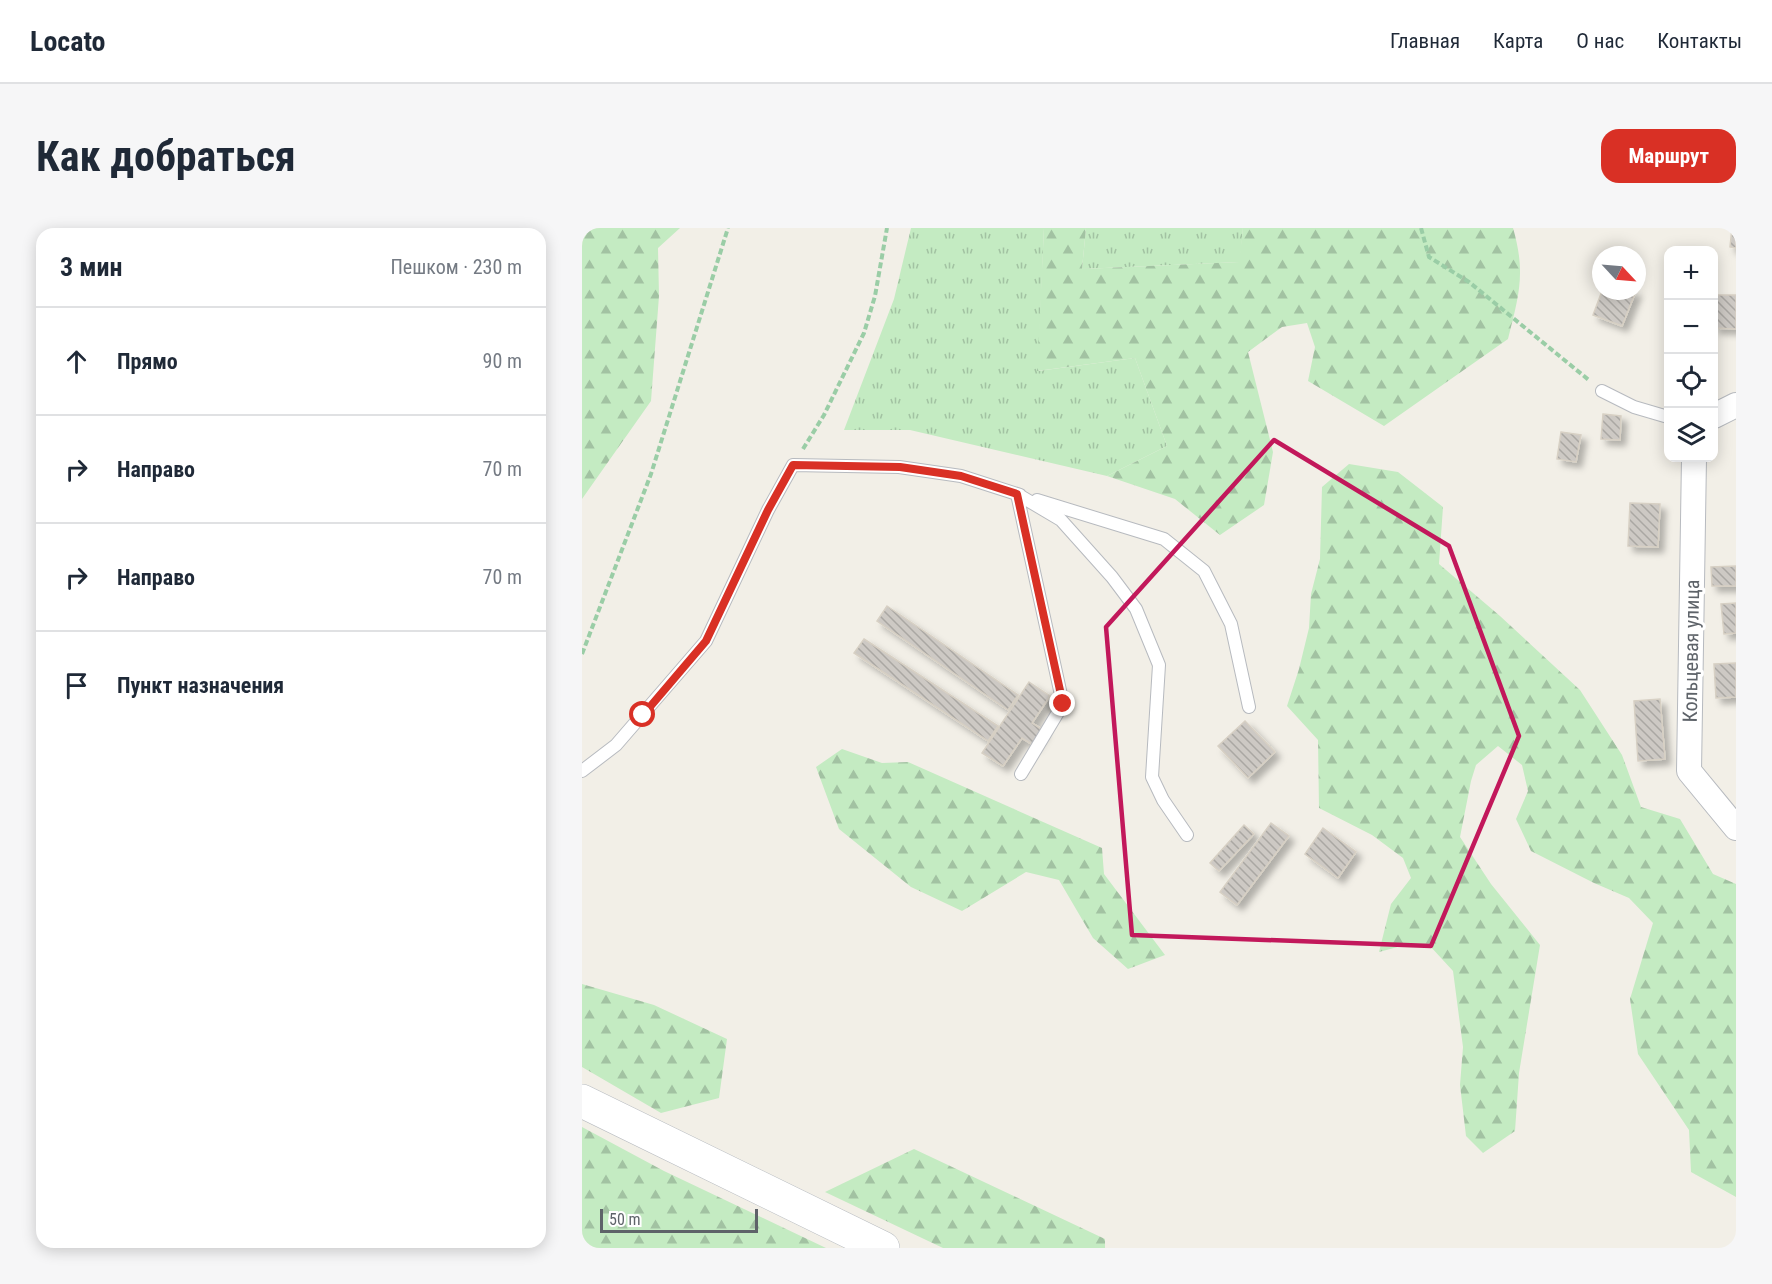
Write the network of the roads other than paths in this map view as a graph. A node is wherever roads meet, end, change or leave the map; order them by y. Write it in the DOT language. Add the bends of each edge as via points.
graph roads {
  1 [pos="1602,391"];
  2 [pos="1736,405"];
  3 [pos="1718,414"];
  4 [pos="1664,416"];
  5 [pos="1694,462"];
  6 [pos="1017,494"];
  7 [pos="1250,707"];
  8 [pos="582,771"];
  9 [pos="1021,774"];
  10 [pos="1736,828"];
  11 [pos="1187,835"];
  12 [pos="582,1101"];
  13 [pos="883,1248"];
  1 -- 4 [label="lane"];
  2 -- 3 [label="street"];
  5 -- 10 [label="street, Кольцевая улица" via="1689,771"];
  6 -- 7 [label="lane" via="1164,539 1204,571 1231,624"];
  6 -- 8 [label="lane" via="961,476 900,467 793,465 706,641 616,745"];
  6 -- 9 [label="lane" via="1063,704"];
  6 -- 11 [label="lane" via="1061,520 1136,609 1160,665 1152,777"];
  12 -- 13 [label="main road"];
}
